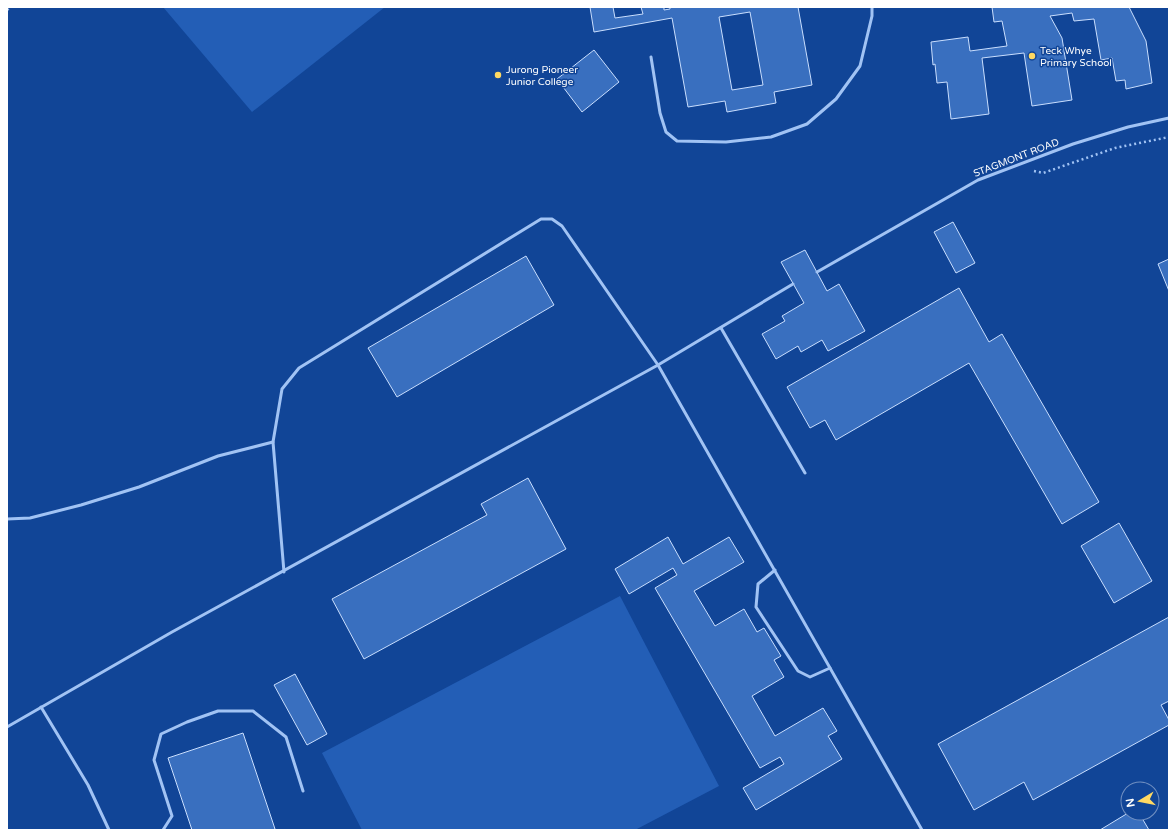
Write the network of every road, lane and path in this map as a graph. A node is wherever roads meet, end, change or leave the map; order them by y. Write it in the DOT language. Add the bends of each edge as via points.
graph roads {
  1 [pos="11,7"];
  2 [pos="872,7"];
  3 [pos="7,10"];
  4 [pos="651,57"];
  5 [pos="1169,118"];
  6 [pos="1169,137"];
  7 [pos="1012,167"];
  8 [pos="817,272"];
  9 [pos="794,284"];
  10 [pos="721,328"];
  11 [pos="658,365"];
  12 [pos="273,442"];
  13 [pos="805,473"];
  14 [pos="7,519"];
  15 [pos="775,570"];
  16 [pos="284,572"];
  17 [pos="830,668"];
  18 [pos="41,706"];
  19 [pos="7,727"];
  20 [pos="304,791"];
  21 [pos="109,830"];
  22 [pos="163,830"];
  23 [pos="922,830"];
  1 -- 3 [label="path"];
  2 -- 4 [label="lane" via="860,66 836,99 807,124 772,137 726,142 677,141 666,132 660,113"];
  5 -- 7 [label="lane, STAGMONT ROAD" via="1128,127 1073,144"];
  6 -- 7 [label="path" via="1115,148 1042,173"];
  7 -- 8 [label="lane, STAGMONT ROAD" via="978,180"];
  9 -- 10 [label="lane"];
  10 -- 11 [label="lane"];
  10 -- 13 [label="lane"];
  11 -- 12 [label="lane" via="562,226 552,219 541,219 299,368 282,389"];
  11 -- 15 [label="lane"];
  11 -- 16 [label="lane"];
  12 -- 14 [label="lane" via="218,456 139,487 81,505 30,518"];
  12 -- 16 [label="lane"];
  15 -- 17 [label="lane"];
  15 -- 17 [label="lane" via="758,584 756,607 798,671 810,677"];
  16 -- 18 [label="lane"];
  17 -- 23 [label="lane"];
  18 -- 19 [label="lane"];
  18 -- 21 [label="lane" via="88,786"];
  20 -- 22 [label="lane" via="286,737 253,711 218,711 161,734 154,760 172,816"];
}
